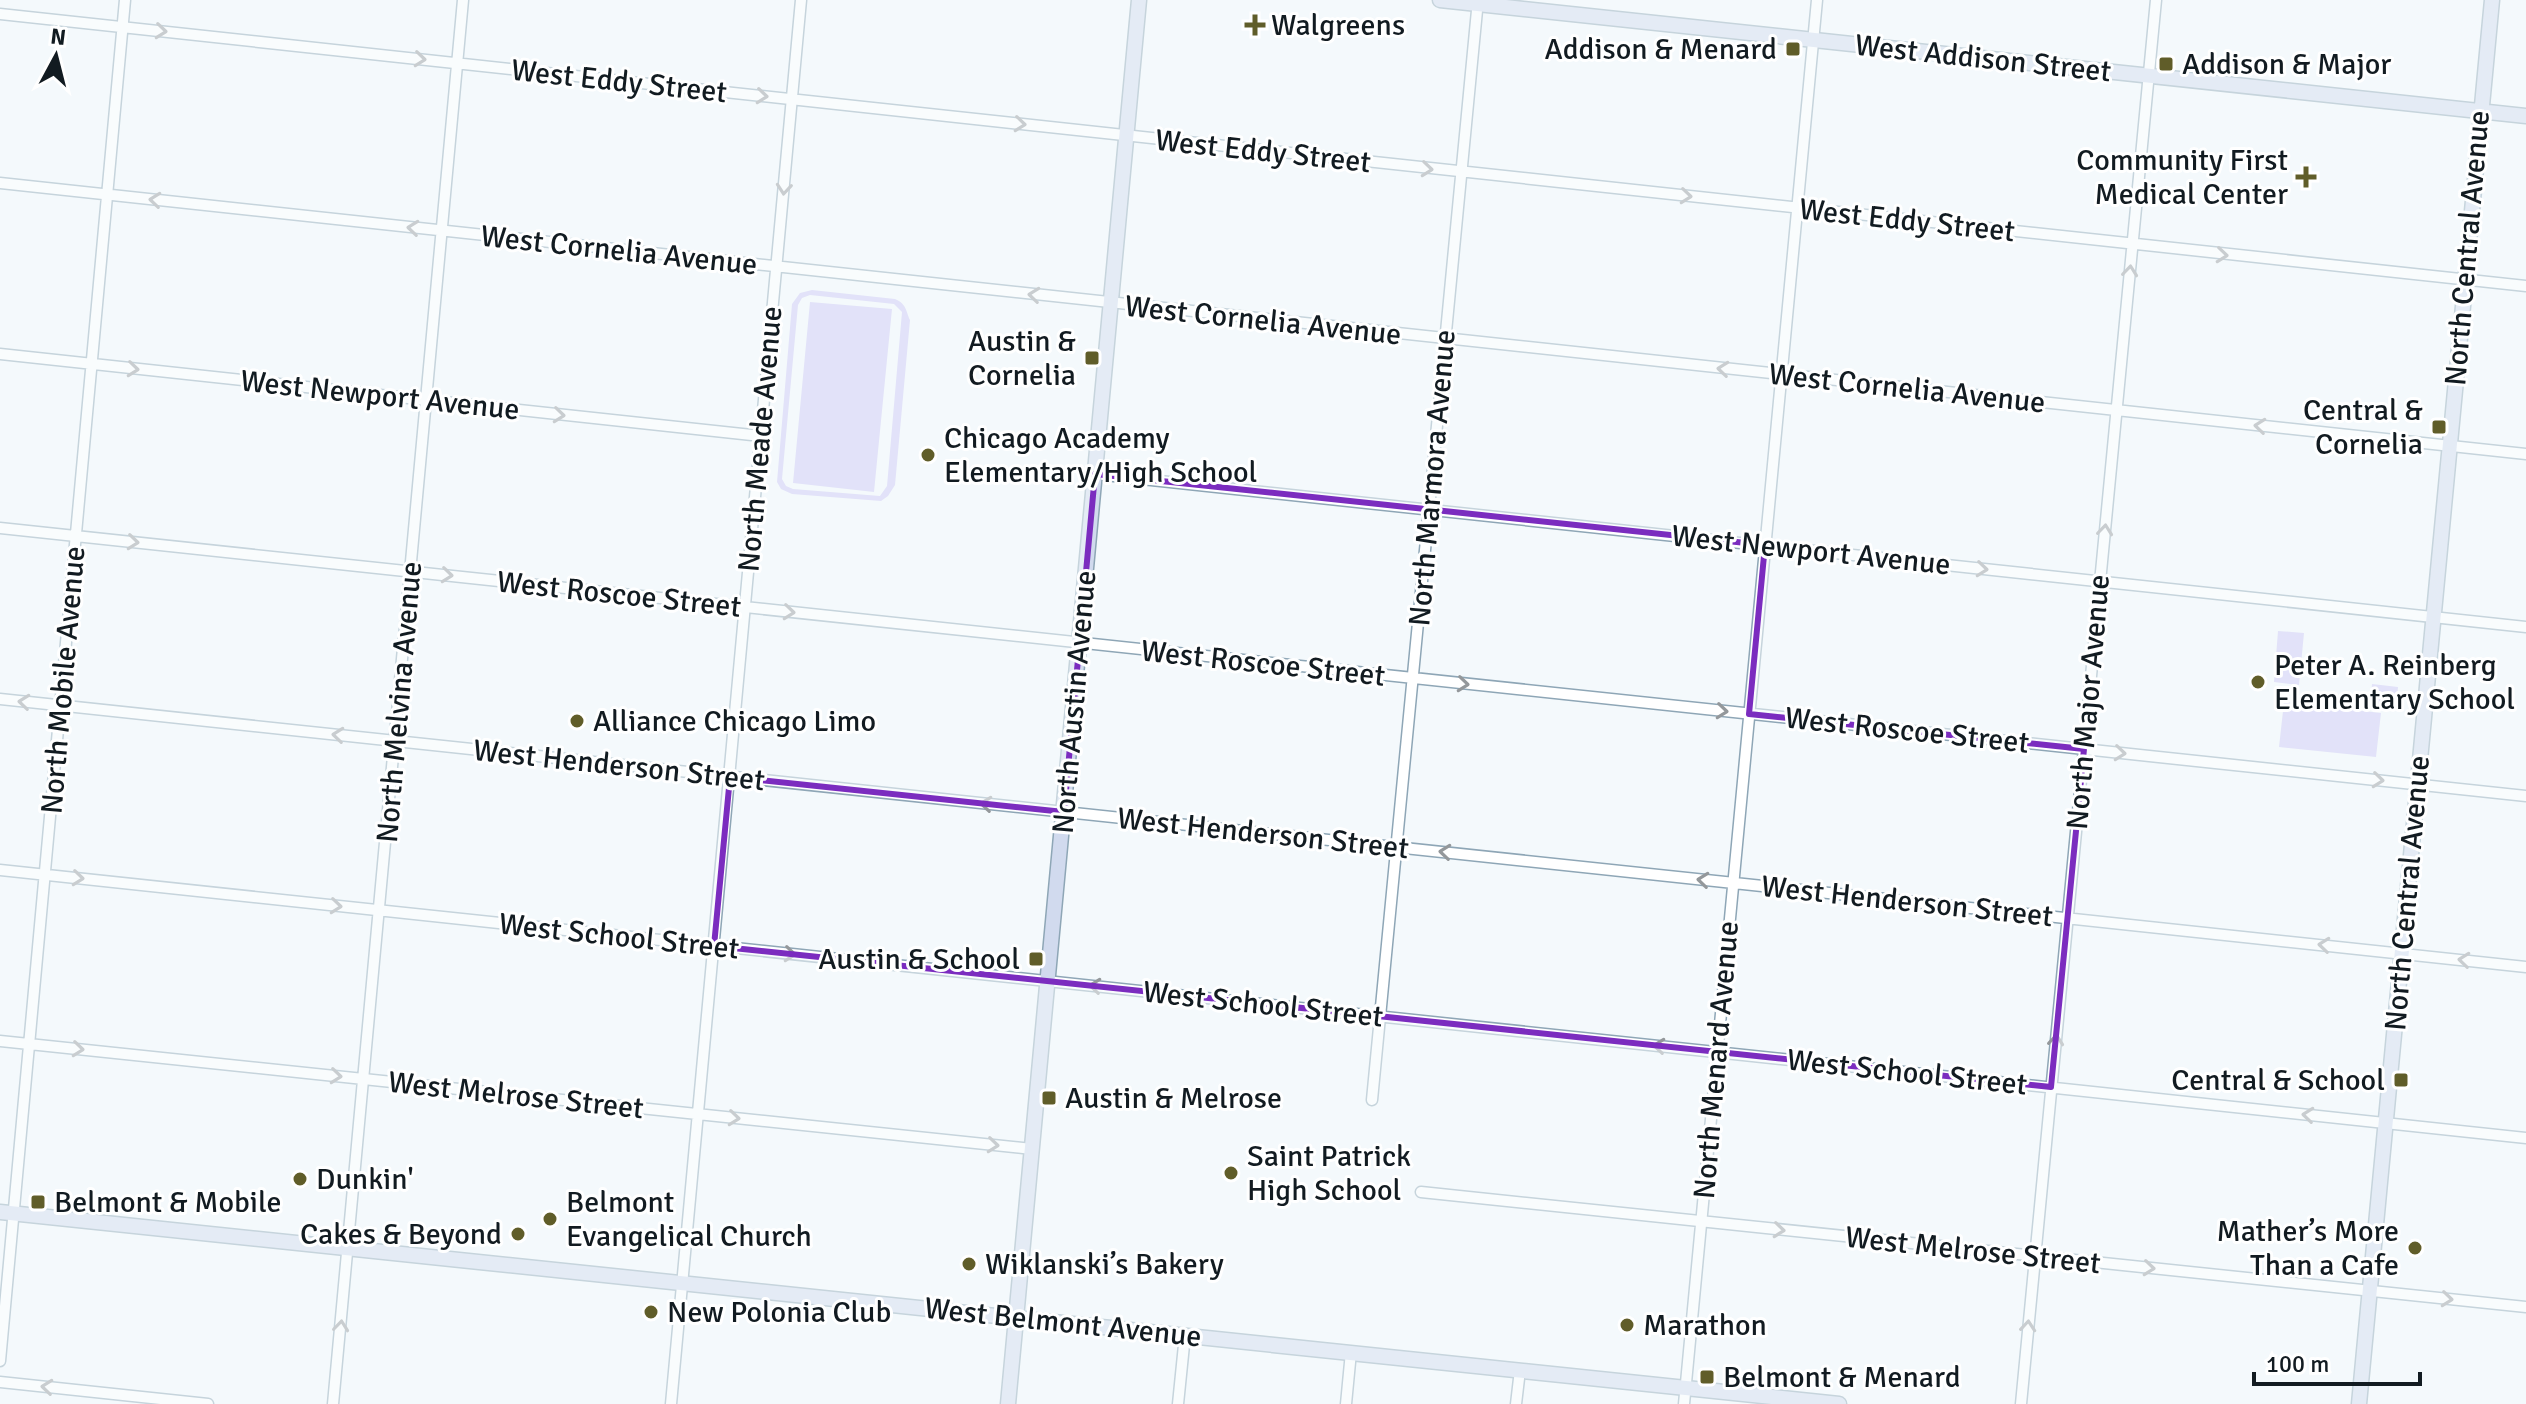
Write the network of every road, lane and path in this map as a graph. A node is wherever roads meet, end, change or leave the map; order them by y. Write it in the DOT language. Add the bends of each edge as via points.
graph roads {
  1 [pos="125,0"];
  2 [pos="463,0"];
  3 [pos="801,0"];
  4 [pos="1139,0"];
  5 [pos="1440,0"];
  6 [pos="1817,0"];
  7 [pos="2156,0"];
  8 [pos="2492,0"];
  9 [pos="1477,2"];
  10 [pos="0,14"];
  11 [pos="123,27"];
  12 [pos="1813,39"];
  13 [pos="457,63"];
  14 [pos="2149,76"];
  15 [pos="792,100"];
  16 [pos="2481,111"];
  17 [pos="2526,116"];
  18 [pos="1127,136"];
  19 [pos="1461,172"];
  20 [pos="0,183"];
  21 [pos="108,195"];
  22 [pos="1797,209"];
  23 [pos="442,231"];
  24 [pos="2132,245"];
  25 [pos="776,267"];
  26 [pos="2464,280"];
  27 [pos="2526,286"];
  28 [pos="1111,303"];
  29 [pos="1445,340"];
  30 [pos="0,354"];
  31 [pos="92,364"];
  32 [pos="1781,375"];
  33 [pos="426,400"];
  34 [pos="2116,411"];
  35 [pos="761,436"];
  36 [pos="2449,446"];
  37 [pos="2526,454"];
  38 [pos="1095,474"];
  39 [pos="1429,509"];
  40 [pos="0,528"];
  41 [pos="76,536"];
  42 [pos="1765,545"];
  43 [pos="411,571"];
  44 [pos="2100,582"];
  45 [pos="745,607"];
  46 [pos="2433,617"];
  47 [pos="2526,627"];
  48 [pos="1080,643"];
  49 [pos="1413,678"];
  50 [pos="0,699"];
  51 [pos="61,706"];
  52 [pos="1749,714"];
  53 [pos="395,741"];
  54 [pos="2084,749"];
  55 [pos="730,777"];
  56 [pos="2417,784"];
  57 [pos="2526,796"];
  58 [pos="1064,812"];
  59 [pos="1396,847"];
  60 [pos="0,870"];
  61 [pos="46,875"];
  62 [pos="1733,883"];
  63 [pos="380,910"];
  64 [pos="2068,918"];
  65 [pos="714,946"];
  66 [pos="2401,953"];
  67 [pos="2526,967"];
  68 [pos="1048,981"];
  69 [pos="1380,1016"];
  70 [pos="0,1041"];
  71 [pos="30,1045"];
  72 [pos="1717,1052"];
  73 [pos="364,1079"];
  74 [pos="2051,1087"];
  75 [pos="1372,1100"];
  76 [pos="698,1114"];
  77 [pos="2385,1123"];
  78 [pos="2526,1138"];
  79 [pos="1032,1149"];
  80 [pos="1421,1192"];
  81 [pos="7,1213"];
  82 [pos="1701,1222"];
  83 [pos="349,1248"];
  84 [pos="2035,1256"];
  85 [pos="683,1283"];
  86 [pos="2369,1291"];
  87 [pos="2526,1307"];
  88 [pos="1017,1318"];
  89 [pos="1185,1335"];
  90 [pos="1351,1352"];
  91 [pos="0,1361"];
  92 [pos="1520,1370"];
  93 [pos="0,1382"];
  94 [pos="1685,1388"];
  95 [pos="208,1404"];
  96 [pos="333,1404"];
  97 [pos="671,1404"];
  98 [pos="1008,1404"];
  99 [pos="1178,1404"];
  100 [pos="1346,1404"];
  101 [pos="1516,1404"];
  102 [pos="1684,1404"];
  103 [pos="1839,1404"];
  104 [pos="2021,1404"];
  105 [pos="2359,1404"];
  1 -- 11 [label="street, North Mobile Avenue"];
  2 -- 13 [label="street, North Melvina Avenue"];
  3 -- 15 [label="street, North Meade Avenue"];
  4 -- 18 [label="main road, North Austin Avenue"];
  5 -- 9 [label="main road, West Addison Street"];
  6 -- 12 [label="street, North Menard Avenue"];
  7 -- 14 [label="street, North Major Avenue"];
  8 -- 16 [label="main road, North Central Avenue"];
  9 -- 12 [label="main road, West Addison Street"];
  9 -- 19 [label="street, North Marmora Avenue"];
  10 -- 11 [label="street, West Eddy Street"];
  11 -- 13 [label="street, West Eddy Street, one-way"];
  11 -- 21 [label="street, North Mobile Avenue"];
  12 -- 14 [label="main road, West Addison Street"];
  12 -- 22 [label="street, North Menard Avenue"];
  13 -- 15 [label="street, West Eddy Street, one-way"];
  13 -- 23 [label="street, North Melvina Avenue"];
  14 -- 16 [label="main road, West Addison Street"];
  14 -- 24 [label="street, North Major Avenue"];
  15 -- 18 [label="street, West Eddy Street, one-way"];
  15 -- 25 [label="street, North Meade Avenue, one-way"];
  16 -- 17 [label="main road, West Addison Street"];
  16 -- 26 [label="main road, North Central Avenue"];
  18 -- 19 [label="street, West Eddy Street, one-way"];
  18 -- 28 [label="main road, North Austin Avenue"];
  19 -- 22 [label="street, West Eddy Street, one-way"];
  19 -- 29 [label="street, North Marmora Avenue"];
  20 -- 21 [label="street, West Cornelia Avenue"];
  23 -- 21 [label="street, West Cornelia Avenue, one-way"];
  21 -- 31 [label="street, North Mobile Avenue"];
  22 -- 24 [label="street, West Eddy Street"];
  22 -- 32 [label="street, North Menard Avenue"];
  23 -- 25 [label="street, West Cornelia Avenue"];
  23 -- 33 [label="street, North Melvina Avenue"];
  24 -- 26 [label="street, West Eddy Street, one-way"];
  34 -- 24 [label="street, North Major Avenue, one-way"];
  28 -- 25 [label="street, West Cornelia Avenue, one-way"];
  25 -- 35 [label="street, North Meade Avenue"];
  26 -- 27 [label="street, West Eddy Street"];
  26 -- 36 [label="main road, North Central Avenue"];
  28 -- 29 [label="street, West Cornelia Avenue"];
  28 -- 38 [label="main road, North Austin Avenue"];
  32 -- 29 [label="street, West Cornelia Avenue, one-way"];
  29 -- 39 [label="street, North Marmora Avenue"];
  30 -- 31 [label="street, West Newport Avenue"];
  31 -- 33 [label="street, West Newport Avenue, one-way"];
  31 -- 41 [label="street, North Mobile Avenue"];
  32 -- 34 [label="street, West Cornelia Avenue"];
  32 -- 42 [label="street, North Menard Avenue"];
  33 -- 35 [label="street, West Newport Avenue, one-way"];
  33 -- 43 [label="street, North Melvina Avenue"];
  36 -- 34 [label="street, West Cornelia Avenue, one-way"];
  44 -- 34 [label="street, North Major Avenue, one-way"];
  35 -- 45 [label="street, North Meade Avenue"];
  36 -- 37 [label="street, West Cornelia Avenue"];
  36 -- 46 [label="main road, North Central Avenue"];
  38 -- 39 [label="street, West Newport Avenue"];
  38 -- 48 [label="main road, North Austin Avenue"];
  39 -- 42 [label="street, West Newport Avenue"];
  39 -- 49 [label="street, North Marmora Avenue"];
  40 -- 41 [label="street, West Roscoe Street"];
  41 -- 43 [label="street, West Roscoe Street, one-way"];
  41 -- 51 [label="street, North Mobile Avenue"];
  42 -- 44 [label="street, West Newport Avenue, one-way"];
  42 -- 52 [label="street, North Menard Avenue"];
  43 -- 45 [label="street, West Roscoe Street, one-way"];
  43 -- 53 [label="street, North Melvina Avenue"];
  44 -- 46 [label="street, West Newport Avenue"];
  44 -- 54 [label="street, North Major Avenue"];
  45 -- 48 [label="street, West Roscoe Street, one-way"];
  45 -- 55 [label="street, North Meade Avenue"];
  46 -- 47 [label="street, West Newport Avenue"];
  46 -- 56 [label="main road, North Central Avenue"];
  48 -- 49 [label="street, West Roscoe Street"];
  48 -- 58 [label="main road, North Austin Avenue"];
  49 -- 52 [label="street, West Roscoe Street, one-way"];
  49 -- 59 [label="street, North Marmora Avenue"];
  51 -- 50 [label="street, West Henderson Street, one-way"];
  53 -- 51 [label="street, West Henderson Street, one-way"];
  51 -- 61 [label="street, North Mobile Avenue"];
  52 -- 54 [label="street, West Roscoe Street"];
  52 -- 62 [label="street, North Menard Avenue"];
  53 -- 55 [label="street, West Henderson Street"];
  53 -- 63 [label="street, North Melvina Avenue"];
  54 -- 56 [label="street, West Roscoe Street, one-way"];
  54 -- 64 [label="street, North Major Avenue"];
  58 -- 55 [label="street, West Henderson Street, one-way"];
  55 -- 65 [label="street, North Meade Avenue"];
  56 -- 57 [label="street, West Roscoe Street"];
  56 -- 66 [label="main road, North Central Avenue"];
  58 -- 59 [label="street, West Henderson Street"];
  58 -- 68 [label="main road, North Austin Avenue"];
  62 -- 59 [label="street, West Henderson Street, one-way"];
  59 -- 69 [label="street, North Marmora Avenue"];
  60 -- 61 [label="street, West School Street"];
  61 -- 63 [label="street, West School Street, one-way"];
  61 -- 71 [label="street, North Mobile Avenue"];
  62 -- 64 [label="street, West Henderson Street"];
  62 -- 72 [label="street, North Menard Avenue"];
  63 -- 65 [label="street, West School Street"];
  63 -- 73 [label="street, North Melvina Avenue"];
  66 -- 64 [label="street, West Henderson Street, one-way"];
  74 -- 64 [label="street, North Major Avenue, one-way"];
  65 -- 68 [label="street, West School Street, one-way"];
  65 -- 76 [label="street, North Meade Avenue"];
  67 -- 66 [label="street, West Henderson Street, one-way"];
  66 -- 77 [label="main road, North Central Avenue"];
  69 -- 68 [label="street, West School Street, one-way"];
  68 -- 79 [label="main road, North Austin Avenue"];
  72 -- 69 [label="street, West School Street, one-way"];
  69 -- 75 [label="street, North Marmora Avenue"];
  70 -- 71 [label="street, West Melrose Street"];
  71 -- 73 [label="street, West Melrose Street, one-way"];
  71 -- 81 [label="street, North Mobile Avenue"];
  72 -- 74 [label="street, West School Street"];
  72 -- 82 [label="street, North Menard Avenue"];
  73 -- 76 [label="street, West Melrose Street"];
  73 -- 83 [label="street, North Melvina Avenue"];
  77 -- 74 [label="street, West School Street, one-way"];
  74 -- 84 [label="street, North Major Avenue"];
  76 -- 79 [label="street, West Melrose Street, one-way"];
  76 -- 85 [label="street, North Meade Avenue"];
  77 -- 78 [label="street, West School Street"];
  77 -- 86 [label="main road, North Central Avenue"];
  79 -- 88 [label="main road, North Austin Avenue"];
  80 -- 82 [label="street, West Melrose Street"];
  81 -- 83 [label="main road, West Belmont Avenue"];
  81 -- 91 [label="street, North Mobile Avenue"];
  82 -- 84 [label="street, West Melrose Street, one-way"];
  82 -- 94 [label="street, North Menard Avenue"];
  83 -- 85 [label="main road, West Belmont Avenue"];
  96 -- 83 [label="street, North Melvina Avenue, one-way"];
  84 -- 86 [label="street, West Melrose Street, one-way"];
  104 -- 84 [label="street, North Major Avenue, one-way"];
  85 -- 88 [label="main road, West Belmont Avenue"];
  85 -- 97 [label="street, North Meade Avenue"];
  86 -- 87 [label="street, West Melrose Street, one-way"];
  86 -- 105 [label="main road, North Central Avenue"];
  88 -- 89 [label="main road, West Belmont Avenue"];
  88 -- 98 [label="main road, North Austin Avenue"];
  89 -- 90 [label="main road, West Belmont Avenue"];
  89 -- 99 [label="street"];
  90 -- 92 [label="main road, West Belmont Avenue"];
  90 -- 100 [label="street"];
  92 -- 94 [label="main road, West Belmont Avenue"];
  92 -- 101 [label="street"];
  95 -- 93 [label="street, one-way"];
  94 -- 102 [label="street, North Menard Avenue"];
  94 -- 103 [label="main road, West Belmont Avenue"];
}
